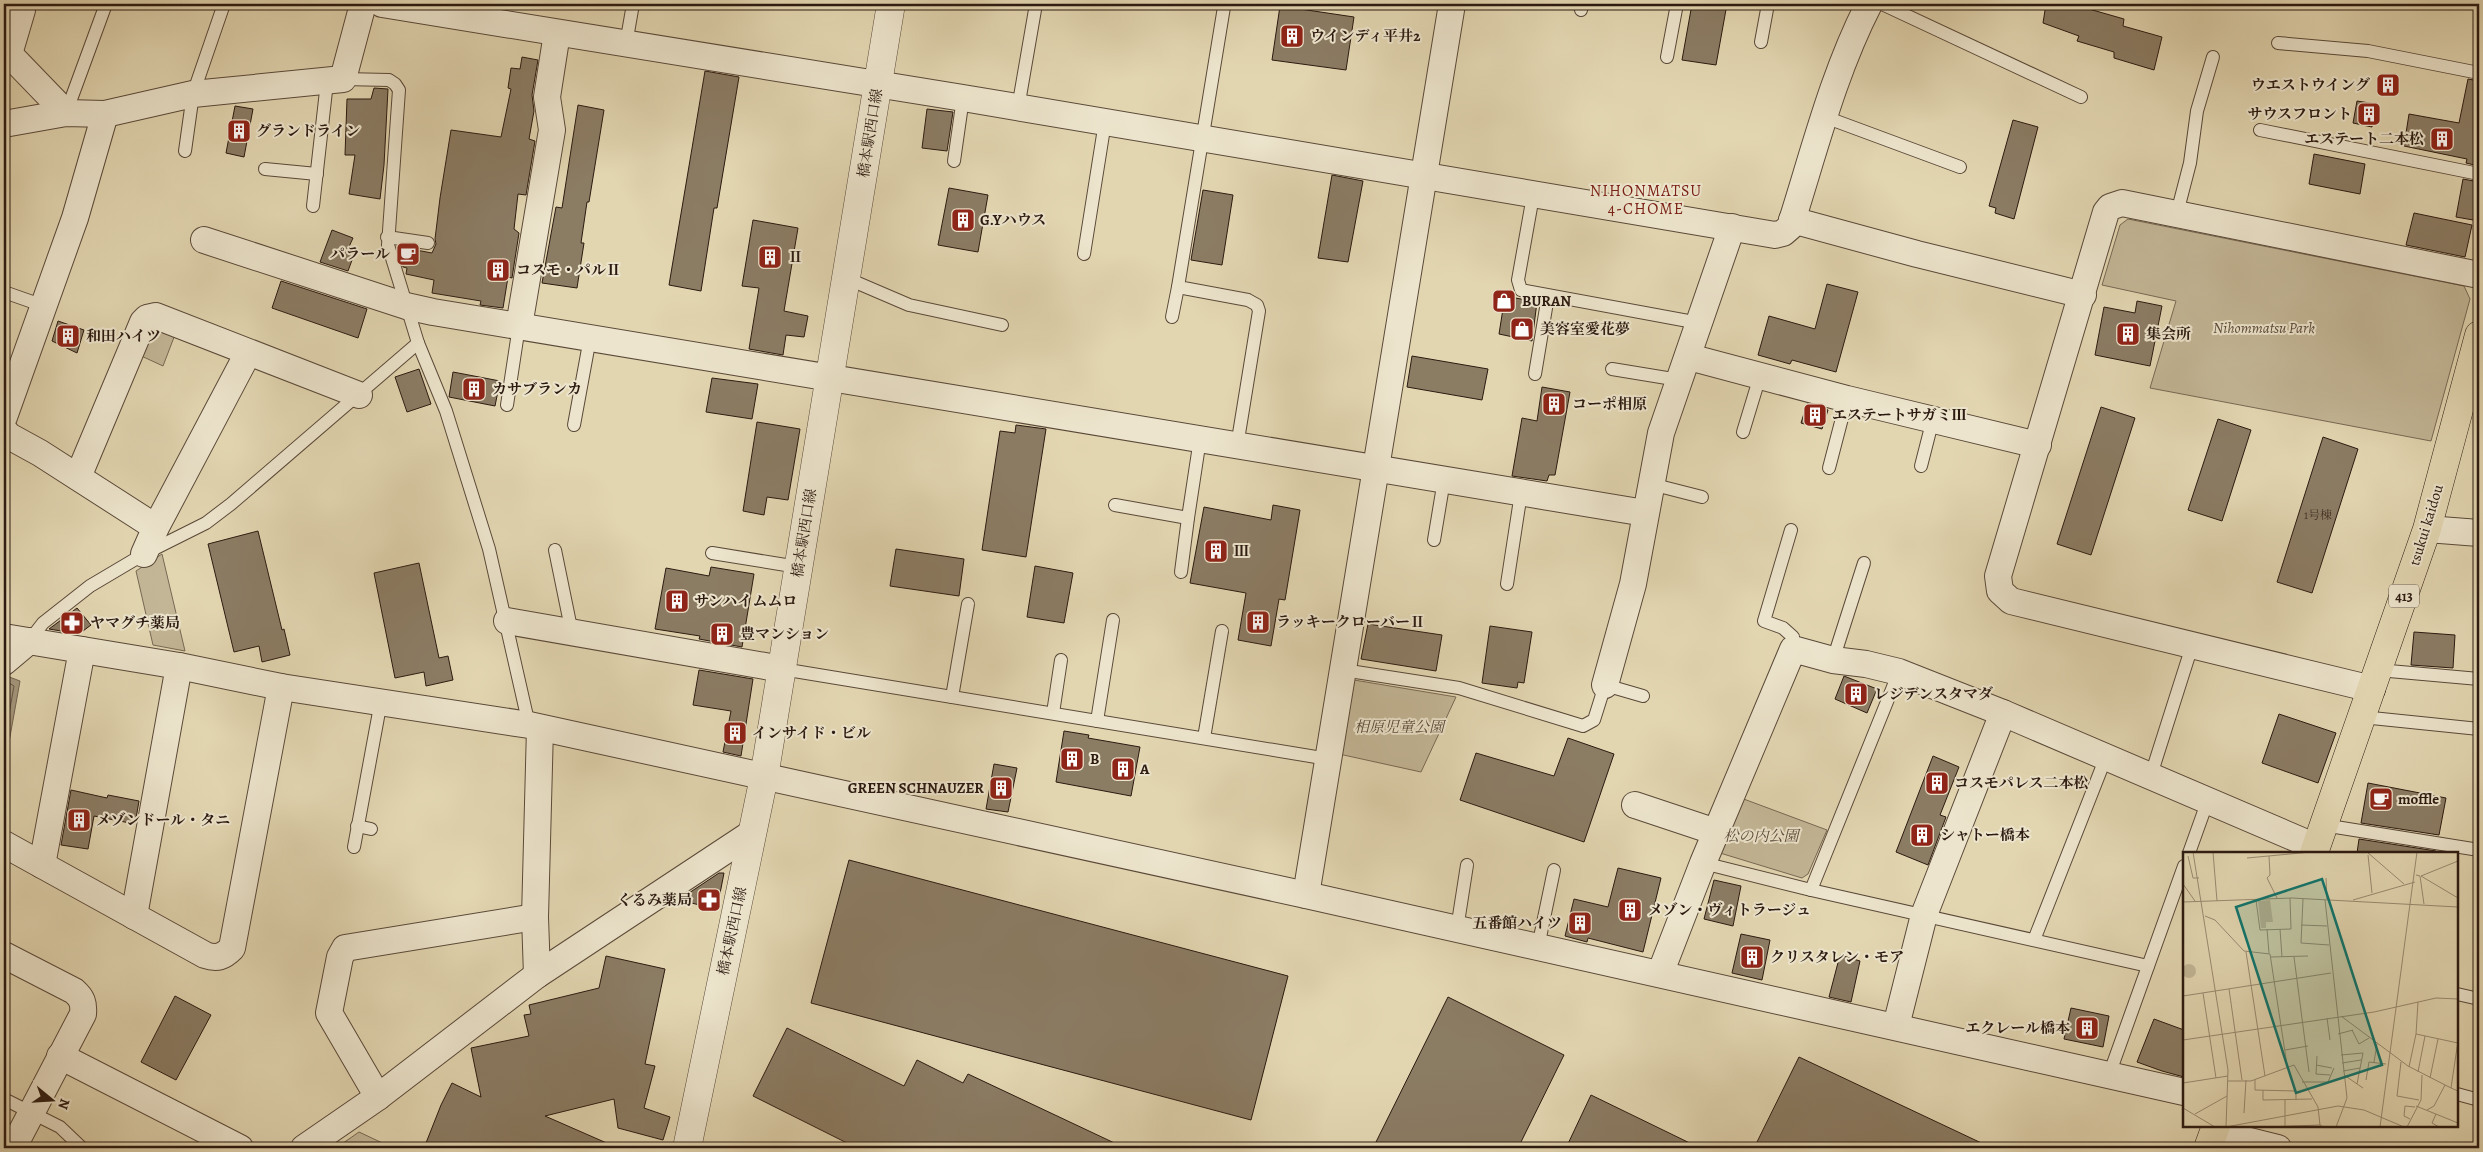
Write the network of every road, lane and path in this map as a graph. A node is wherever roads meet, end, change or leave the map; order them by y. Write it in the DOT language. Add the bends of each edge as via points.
graph roads {
  1 [pos="106,4"];
  2 [pos="224,4"];
  3 [pos="363,4"];
  4 [pos="382,4"];
  5 [pos="633,4"];
  6 [pos="891,4"];
  7 [pos="1036,4"];
  8 [pos="1452,4"];
  9 [pos="1677,4"];
  10 [pos="1768,4"];
  11 [pos="1869,4"];
  12 [pos="1882,4"];
  13 [pos="18,6"];
  14 [pos="1224,7"];
  15 [pos="557,33"];
  16 [pos="1761,42"];
  17 [pos="2278,43"];
  18 [pos="626,44"];
  19 [pos="1668,57"];
  20 [pos="2212,57"];
  21 [pos="2479,73"];
  22 [pos="335,80"];
  23 [pos="878,86"];
  24 [pos="194,94"];
  25 [pos="2081,97"];
  26 [pos="963,98"];
  27 [pos="1018,108"];
  28 [pos="66,113"];
  29 [pos="105,114"];
  30 [pos="1825,117"];
  31 [pos="1105,122"];
  32 [pos="4,124"];
  33 [pos="2260,130"];
  34 [pos="1203,138"];
  35 [pos="185,151"];
  36 [pos="954,162"];
  37 [pos="1960,167"];
  38 [pos="265,169"];
  39 [pos="317,174"];
  40 [pos="2479,174"];
  41 [pos="1424,175"];
  42 [pos="1533,196"];
  43 [pos="313,206"];
  44 [pos="2177,213"];
  45 [pos="1792,220"];
  46 [pos="1732,227"];
  47 [pos="387,237"];
  48 [pos="204,240"];
  49 [pos="428,243"];
  50 [pos="1084,254"];
  51 [pos="2479,275"];
  52 [pos="846,278"];
  53 [pos="1178,287"];
  54 [pos="4,292"];
  55 [pos="2083,295"];
  56 [pos="1548,296"];
  57 [pos="44,306"];
  58 [pos="406,306"];
  59 [pos="1172,317"];
  60 [pos="1700,323"];
  61 [pos="1002,325"];
  62 [pos="519,326"];
  63 [pos="2479,335"];
  64 [pos="590,338"];
  65 [pos="418,343"];
  66 [pos="248,353"];
  67 [pos="1612,369"];
  68 [pos="1684,369"];
  69 [pos="1535,374"];
  70 [pos="1760,376"];
  71 [pos="828,379"];
  72 [pos="359,395"];
  73 [pos="1847,399"];
  74 [pos="507,405"];
  75 [pos="4,417"];
  76 [pos="1933,419"];
  77 [pos="574,425"];
  78 [pos="4,430"];
  79 [pos="1744,432"];
  80 [pos="1200,439"];
  81 [pos="2038,445"];
  82 [pos="1237,446"];
  83 [pos="1921,466"];
  84 [pos="1376,468"];
  85 [pos="1829,468"];
  86 [pos="78,477"];
  87 [pos="1444,480"];
  88 [pos="1651,484"];
  89 [pos="1521,493"];
  90 [pos="1702,497"];
  91 [pos="1115,505"];
  92 [pos="1645,513"];
  93 [pos="1188,518"];
  94 [pos="155,529"];
  95 [pos="2427,529"];
  96 [pos="1791,530"];
  97 [pos="2479,533"];
  98 [pos="1434,540"];
  99 [pos="555,550"];
  100 [pos="712,553"];
  101 [pos="144,554"];
  102 [pos="1864,563"];
  103 [pos="798,568"];
  104 [pos="1180,572"];
  105 [pos="1507,584"];
  106 [pos="968,604"];
  107 [pos="507,620"];
  108 [pos="1113,620"];
  109 [pos="1222,631"];
  110 [pos="572,633"];
  111 [pos="4,637"];
  112 [pos="30,642"];
  113 [pos="2192,646"];
  114 [pos="1793,649"];
  115 [pos="82,650"];
  116 [pos="1062,660"];
  117 [pos="1833,660"];
  118 [pos="4,662"];
  119 [pos="179,666"];
  120 [pos="782,669"];
  121 [pos="1343,670"];
  122 [pos="1898,672"];
  123 [pos="2375,679"];
  124 [pos="2479,679"];
  125 [pos="1605,685"];
  126 [pos="281,686"];
  127 [pos="1642,696"];
  128 [pos="952,697"];
  129 [pos="381,702"];
  130 [pos="1053,713"];
  131 [pos="2003,713"];
  132 [pos="2362,717"];
  133 [pos="1097,721"];
  134 [pos="534,727"];
  135 [pos="2479,729"];
  136 [pos="1204,738"];
  137 [pos="2106,756"];
  138 [pos="1328,759"];
  139 [pos="2151,775"];
  140 [pos="764,776"];
  141 [pos="2208,800"];
  142 [pos="1636,805"];
  143 [pos="357,826"];
  144 [pos="372,829"];
  145 [pos="1716,832"];
  146 [pos="752,833"];
  147 [pos="2318,842"];
  148 [pos="4,844"];
  149 [pos="354,847"];
  150 [pos="2479,850"];
  151 [pos="2189,852"];
  152 [pos="1703,863"];
  153 [pos="42,865"];
  154 [pos="1467,865"];
  155 [pos="2183,869"];
  156 [pos="1554,870"];
  157 [pos="1811,890"];
  158 [pos="1306,894"];
  159 [pos="1924,915"];
  160 [pos="134,916"];
  161 [pos="536,917"];
  162 [pos="1457,929"];
  163 [pos="2034,940"];
  164 [pos="1538,947"];
  165 [pos="4,955"];
  166 [pos="2148,966"];
  167 [pos="1660,974"];
  168 [pos="537,975"];
  169 [pos="2458,994"];
  170 [pos="2479,999"];
  171 [pos="1896,1026"];
  172 [pos="60,1056"];
  173 [pos="2109,1075"];
  174 [pos="2183,1092"];
  175 [pos="2458,1094"];
  176 [pos="378,1097"];
  177 [pos="4,1099"];
  178 [pos="2479,1100"];
  179 [pos="30,1112"];
  180 [pos="2212,1135"];
  181 [pos="13,1148"];
  182 [pos="82,1148"];
  183 [pos="240,1148"];
  184 [pos="304,1148"];
  185 [pos="687,1148"];
  186 [pos="2278,1148"];
  1 -- 28 [label="lane"];
  2 -- 24 [label="lane"];
  3 -- 22 [label="street"];
  4 -- 15 [label="street"];
  5 -- 18 [label="lane"];
  6 -- 23 [label="street, 橋本駅西口線"];
  7 -- 27 [label="lane"];
  8 -- 41 [label="street"];
  9 -- 19 [label="lane"];
  10 -- 16 [label="lane"];
  11 -- 30 [label="street" via="1853,35"];
  12 -- 25 [label="lane"];
  13 -- 28 [label="street" via="9,54"];
  14 -- 34 [label="lane"];
  15 -- 18 [label="street"];
  15 -- 62 [label="street" via="547,97 552,130"];
  17 -- 21 [label="lane" via="2368,51"];
  18 -- 23 [label="street"];
  20 -- 44 [label="lane" via="2197,110 2190,163"];
  22 -- 24 [label="street"];
  22 -- 39 [label="lane"];
  22 -- 47 [label="lane" via="389,80 399,90"];
  23 -- 26 [label="street"];
  23 -- 52 [label="street, 橋本駅西口線"];
  24 -- 29 [label="street"];
  24 -- 35 [label="lane"];
  26 -- 27 [label="street"];
  26 -- 36 [label="lane"];
  27 -- 31 [label="street"];
  28 -- 29 [label="street"];
  28 -- 32 [label="street"];
  29 -- 57 [label="street" via="75,218"];
  30 -- 37 [label="lane"];
  30 -- 45 [label="street"];
  31 -- 34 [label="street"];
  31 -- 50 [label="lane"];
  33 -- 40 [label="lane"];
  34 -- 41 [label="street"];
  34 -- 53 [label="lane"];
  38 -- 39 [label="lane"];
  39 -- 43 [label="lane"];
  41 -- 42 [label="street"];
  41 -- 84 [label="street"];
  42 -- 46 [label="street"];
  42 -- 56 [label="lane" via="1517,284 1527,292"];
  44 -- 51 [label="street"];
  44 -- 55 [label="street" via="2122,204 2110,208 2106,212"];
  45 -- 46 [label="street" via="1790,227 1775,235"];
  45 -- 55 [label="street"];
  46 -- 60 [label="street"];
  47 -- 49 [label="lane"];
  47 -- 58 [label="lane"];
  48 -- 58 [label="street"];
  52 -- 61 [label="lane" via="909,305"];
  52 -- 71 [label="street, 橋本駅西口線"];
  53 -- 59 [label="lane"];
  53 -- 82 [label="lane" via="1248,300 1257,305 1259,311"];
  54 -- 57 [label="lane"];
  55 -- 81 [label="street"];
  56 -- 60 [label="lane"];
  56 -- 69 [label="lane"];
  57 -- 75 [label="street"];
  58 -- 62 [label="street"];
  58 -- 65 [label="lane"];
  60 -- 68 [label="street"];
  62 -- 64 [label="street"];
  62 -- 74 [label="lane"];
  63 -- 95 [label="highway, tsukui kaidou / 413"];
  64 -- 71 [label="street"];
  64 -- 77 [label="lane"];
  65 -- 72 [label="lane"];
  65 -- 107 [label="lane" via="446,411 470,483"];
  66 -- 72 [label="street"];
  66 -- 86 [label="street" via="156,316 147,318"];
  66 -- 94 [label="street"];
  67 -- 68 [label="lane"];
  68 -- 70 [label="street"];
  68 -- 88 [label="street" via="1661,433"];
  70 -- 73 [label="street"];
  70 -- 79 [label="lane"];
  71 -- 80 [label="street"];
  71 -- 103 [label="street, 橋本駅西口線"];
  72 -- 101 [label="lane" via="206,523"];
  73 -- 76 [label="street"];
  73 -- 85 [label="lane"];
  76 -- 81 [label="street"];
  76 -- 83 [label="lane"];
  78 -- 86 [label="street"];
  80 -- 82 [label="street"];
  80 -- 93 [label="lane"];
  81 -- 113 [label="street" via="1998,576 1998,587 2003,595 2011,601"];
  82 -- 84 [label="street"];
  84 -- 87 [label="street"];
  84 -- 121 [label="street"];
  86 -- 94 [label="street"];
  87 -- 89 [label="street"];
  87 -- 98 [label="lane"];
  88 -- 90 [label="lane"];
  88 -- 92 [label="street"];
  89 -- 92 [label="street"];
  89 -- 105 [label="lane"];
  91 -- 93 [label="lane"];
  92 -- 125 [label="street" via="1633,584"];
  93 -- 104 [label="lane"];
  94 -- 101 [label="street"];
  95 -- 97 [label="street"];
  95 -- 123 [label="highway, tsukui kaidou / 413"];
  96 -- 114 [label="lane" via="1764,621 1789,631 1793,636"];
  99 -- 110 [label="lane"];
  100 -- 103 [label="lane"];
  101 -- 112 [label="lane" via="65,604 43,623"];
  102 -- 117 [label="lane"];
  103 -- 120 [label="street, 橋本駅西口線"];
  106 -- 128 [label="lane"];
  107 -- 110 [label="street"];
  107 -- 134 [label="lane"];
  108 -- 133 [label="lane"];
  109 -- 136 [label="lane"];
  110 -- 120 [label="street"];
  111 -- 112 [label="street"];
  112 -- 115 [label="street"];
  112 -- 118 [label="street"];
  113 -- 123 [label="street"];
  113 -- 139 [label="lane"];
  114 -- 117 [label="street"];
  114 -- 145 [label="street"];
  115 -- 119 [label="street"];
  115 -- 153 [label="street"];
  116 -- 130 [label="lane"];
  117 -- 122 [label="street"];
  119 -- 126 [label="street"];
  119 -- 160 [label="street"];
  120 -- 128 [label="lane"];
  120 -- 140 [label="street, 橋本駅西口線"];
  121 -- 125 [label="lane" via="1459,688 1583,726 1594,720"];
  121 -- 138 [label="street"];
  122 -- 131 [label="street"];
  122 -- 157 [label="lane"];
  123 -- 124 [label="lane"];
  123 -- 132 [label="highway, tsukui kaidou / 413"];
  125 -- 127 [label="lane"];
  126 -- 129 [label="street"];
  126 -- 160 [label="street" via="232,948 225,956 205,955"];
  128 -- 130 [label="lane"];
  129 -- 134 [label="street"];
  129 -- 143 [label="lane"];
  130 -- 133 [label="lane"];
  131 -- 137 [label="street"];
  131 -- 159 [label="street"];
  132 -- 135 [label="lane"];
  132 -- 147 [label="highway, tsukui kaidou / 413"];
  133 -- 136 [label="lane"];
  134 -- 140 [label="street"];
  134 -- 161 [label="street"];
  136 -- 138 [label="lane"];
  137 -- 139 [label="street"];
  137 -- 163 [label="lane"];
  138 -- 158 [label="street"];
  139 -- 141 [label="street"];
  140 -- 146 [label="street, 橋本駅西口線"];
  140 -- 158 [label="street"];
  141 -- 147 [label="street"];
  141 -- 151 [label="lane"];
  142 -- 145 [label="street"];
  143 -- 144 [label="lane"];
  143 -- 149 [label="lane"];
  145 -- 152 [label="street"];
  146 -- 168 [label="street"];
  146 -- 185 [label="street, 橋本駅西口線"];
  147 -- 150 [label="lane"];
  148 -- 153 [label="street"];
  152 -- 157 [label="lane"];
  152 -- 167 [label="street"];
  153 -- 160 [label="street"];
  154 -- 162 [label="lane"];
  155 -- 166 [label="lane"];
  156 -- 164 [label="lane"];
  157 -- 159 [label="lane"];
  158 -- 162 [label="street"];
  159 -- 163 [label="lane"];
  159 -- 171 [label="street"];
  161 -- 168 [label="street"];
  161 -- 176 [label="street" via="345,948 340,957 329,1013"];
  162 -- 164 [label="street"];
  163 -- 166 [label="lane"];
  164 -- 167 [label="street"];
  165 -- 172 [label="street" via="81,997 83,1014"];
  166 -- 173 [label="lane"];
  167 -- 171 [label="street"];
  168 -- 176 [label="street"];
  169 -- 170 [label="lane"];
  171 -- 173 [label="street"];
  172 -- 179 [label="street"];
  172 -- 183 [label="street"];
  173 -- 174 [label="street"];
  175 -- 178 [label="lane"];
  176 -- 184 [label="street"];
  177 -- 179 [label="lane"];
  179 -- 181 [label="street"];
  179 -- 182 [label="lane" via="60,1127"];
  180 -- 186 [label="street"];
}
